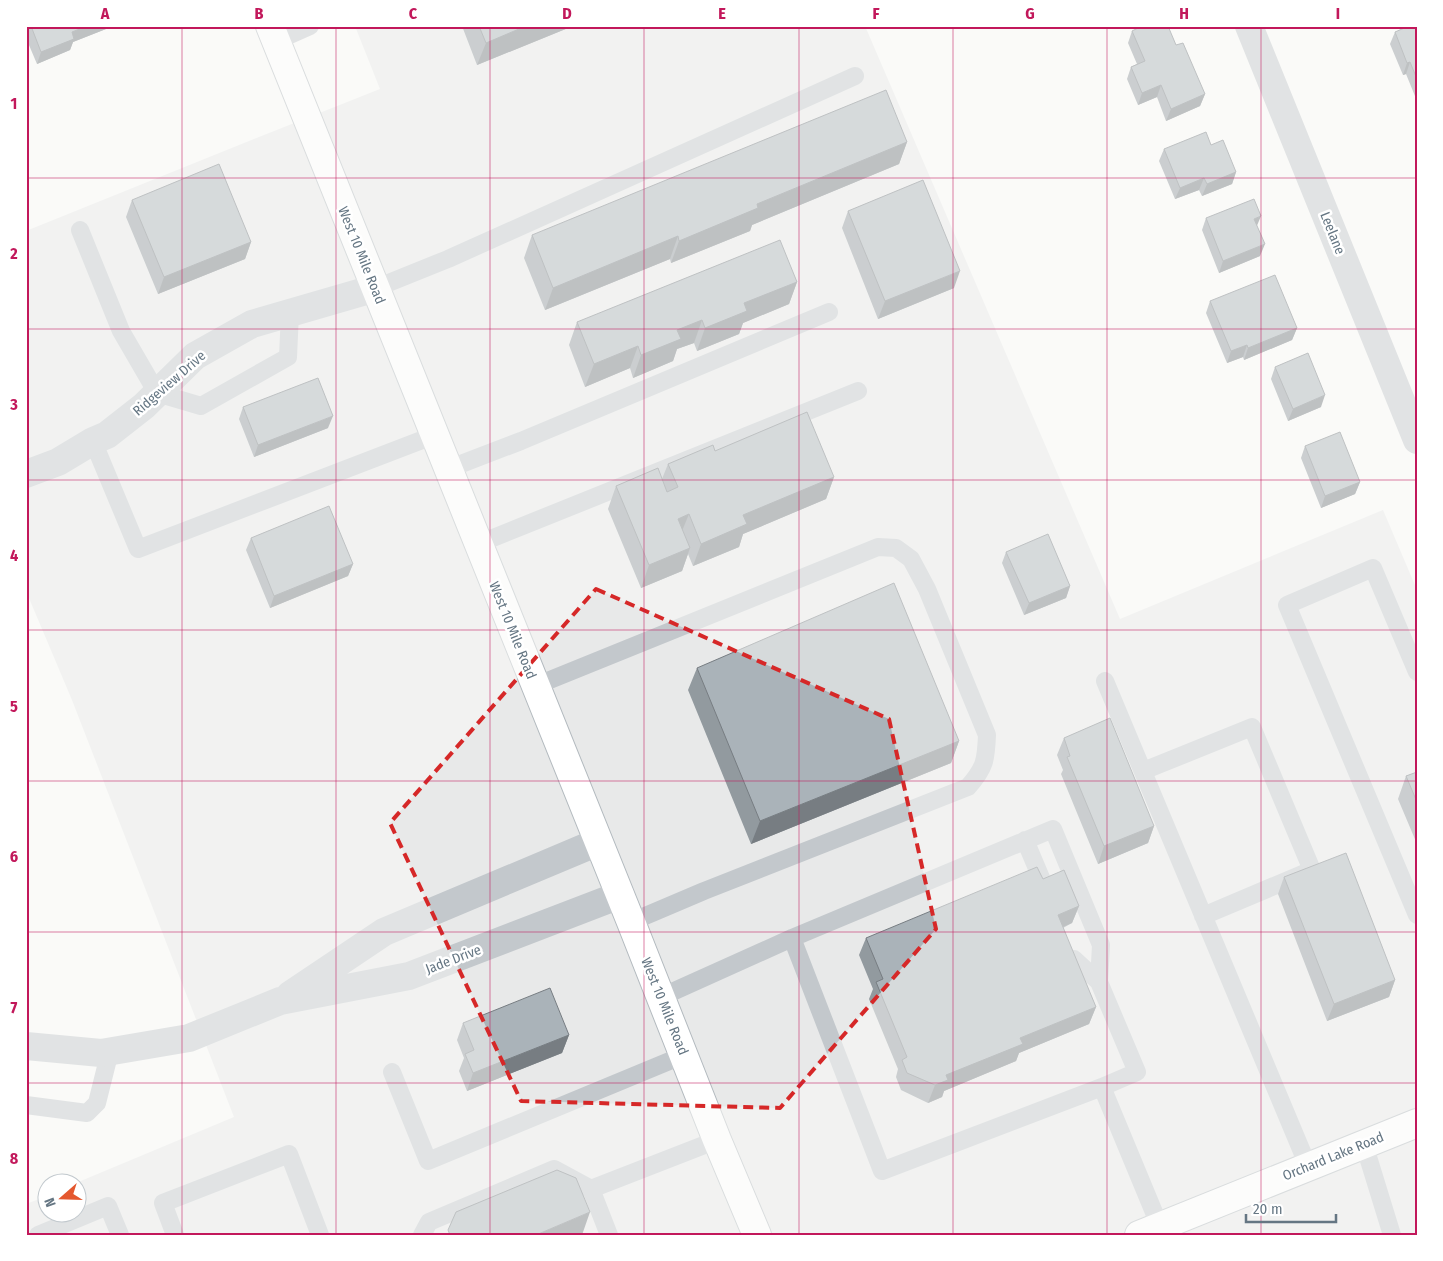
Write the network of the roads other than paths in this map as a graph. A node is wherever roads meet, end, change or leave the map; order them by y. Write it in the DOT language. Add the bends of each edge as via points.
graph roads {
  1 [pos="310,26"];
  2 [pos="1249,26"];
  3 [pos="273,34"];
  4 [pos="855,76"];
  5 [pos="80,230"];
  6 [pos="376,288"];
  7 [pos="829,312"];
  8 [pos="290,313"];
  9 [pos="858,391"];
  10 [pos="157,394"];
  11 [pos="434,435"];
  12 [pos="1417,440"];
  13 [pos="93,441"];
  14 [pos="448,469"];
  15 [pos="26,474"];
  16 [pos="478,544"];
  17 [pos="1417,672"];
  18 [pos="1105,681"];
  19 [pos="535,686"];
  20 [pos="1143,770"];
  21 [pos="1026,840"];
  22 [pos="598,842"];
  23 [pos="1044,885"];
  24 [pos="620,895"];
  25 [pos="1417,915"];
  26 [pos="1204,916"];
  27 [pos="631,922"];
  28 [pos="792,938"];
  29 [pos="1074,959"];
  30 [pos="1099,982"];
  31 [pos="661,997"];
  32 [pos="280,1001"];
  33 [pos="26,1046"];
  34 [pos="110,1052"];
  35 [pos="684,1055"];
  36 [pos="392,1072"];
  37 [pos="1102,1087"];
  38 [pos="26,1104"];
  39 [pos="1417,1123"];
  40 [pos="717,1140"];
  41 [pos="1364,1144"];
  42 [pos="1308,1166"];
  43 [pos="591,1189"];
  44 [pos="1154,1232"];
  45 [pos="38,1235"];
  46 [pos="120,1235"];
  47 [pos="175,1235"];
  48 [pos="320,1235"];
  49 [pos="422,1235"];
  50 [pos="609,1235"];
  51 [pos="757,1235"];
  52 [pos="1392,1235"];
  1 -- 3 [label="lane"];
  2 -- 12 [label="street, Leelane"];
  3 -- 6 [label="street, West 10 Mile Road"];
  4 -- 6 [label="lane" via="448,259"];
  5 -- 10 [label="lane" via="121,331"];
  6 -- 8 [label="street, Ridgeview Drive"];
  6 -- 11 [label="street, West 10 Mile Road"];
  7 -- 14 [label="lane"];
  8 -- 10 [label="street, Ridgeview Drive" via="252,324 195,356"];
  8 -- 10 [label="lane" via="288,357 200,406"];
  9 -- 16 [label="lane"];
  10 -- 13 [label="street, Ridgeview Drive" via="107,435"];
  11 -- 13 [label="lane" via="138,549"];
  11 -- 14 [label="street, West 10 Mile Road"];
  13 -- 15 [label="street, Ridgeview Drive" via="58,462"];
  14 -- 16 [label="street, West 10 Mile Road"];
  16 -- 19 [label="street, West 10 Mile Road"];
  17 -- 25 [label="lane" via="1373,568 1287,605"];
  18 -- 20 [label="lane"];
  19 -- 22 [label="street, West 10 Mile Road"];
  19 -- 27 [label="lane" via="878,547 896,548 911,559 927,590 987,735 986,758 978,776 968,787"];
  20 -- 26 [label="lane"];
  20 -- 26 [label="lane" via="1252,728 1312,870"];
  21 -- 23 [label="lane"];
  21 -- 28 [label="lane"];
  21 -- 30 [label="lane" via="1053,829 1100,946"];
  22 -- 24 [label="street, West 10 Mile Road"];
  22 -- 32 [label="street, Jade Drive" via="384,932"];
  24 -- 27 [label="street, West 10 Mile Road"];
  24 -- 32 [label="street, Jade Drive" via="409,976"];
  26 -- 42 [label="lane"];
  27 -- 31 [label="street, West 10 Mile Road"];
  28 -- 31 [label="lane"];
  28 -- 37 [label="lane" via="882,1171"];
  29 -- 30 [label="lane"];
  30 -- 37 [label="lane" via="1137,1072"];
  31 -- 35 [label="street, West 10 Mile Road"];
  32 -- 34 [label="street, Jade Drive" via="189,1038"];
  33 -- 34 [label="street, Jade Drive"];
  34 -- 38 [label="lane" via="97,1103 87,1113"];
  35 -- 36 [label="lane" via="428,1161"];
  35 -- 40 [label="street, West 10 Mile Road"];
  37 -- 44 [label="lane"];
  39 -- 41 [label="street, Orchard Lake Road"];
  40 -- 43 [label="lane"];
  40 -- 51 [label="street, West 10 Mile Road"];
  41 -- 42 [label="street, Orchard Lake Road"];
  41 -- 52 [label="lane"];
  42 -- 44 [label="street, Orchard Lake Road"];
  43 -- 49 [label="lane" via="554,1170 429,1222"];
  43 -- 50 [label="lane"];
  45 -- 46 [label="lane" via="108,1206"];
  47 -- 48 [label="lane" via="163,1203 289,1154"];
}
